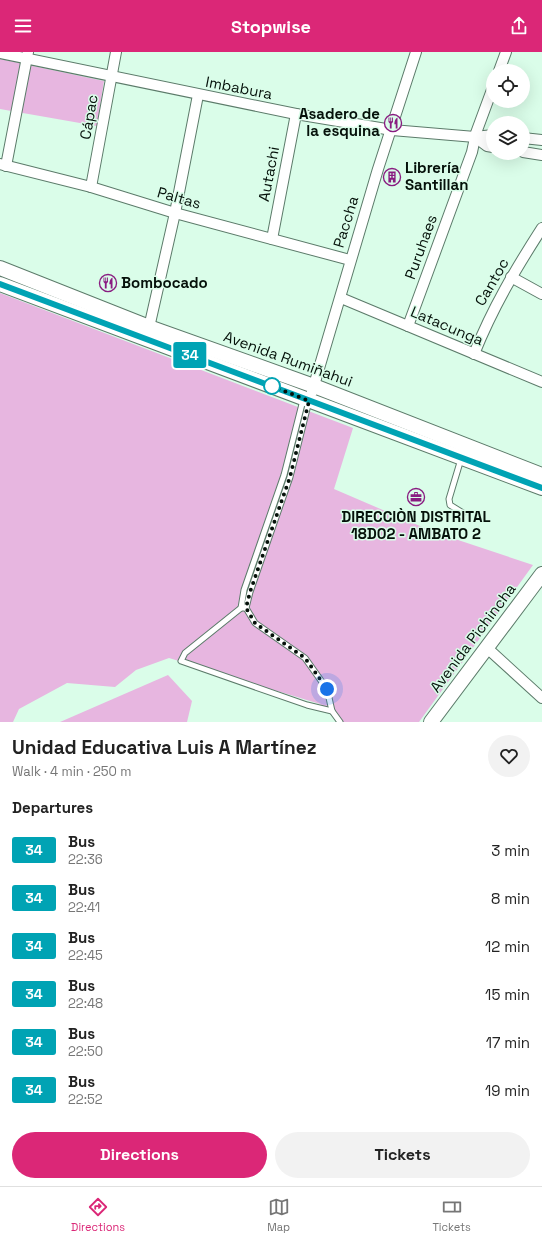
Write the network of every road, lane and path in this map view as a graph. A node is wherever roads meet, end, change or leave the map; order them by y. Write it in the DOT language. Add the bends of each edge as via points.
graph roads {
  1 [pos="116,52"];
  2 [pos="416,52"];
  3 [pos="506,52"];
  4 [pos="0,53"];
  5 [pos="27,55"];
  6 [pos="502,64"];
  7 [pos="112,76"];
  8 [pos="198,95"];
  9 [pos="486,106"];
  10 [pos="296,114"];
  11 [pos="392,130"];
  12 [pos="486,136"];
  13 [pos="475,137"];
  14 [pos="530,139"];
  15 [pos="542,140"];
  16 [pos="486,145"];
  17 [pos="530,153"];
  18 [pos="542,155"];
  19 [pos="3,165"];
  20 [pos="91,187"];
  21 [pos="175,213"];
  22 [pos="542,228"];
  23 [pos="272,239"];
  24 [pos="350,260"];
  25 [pos="0,268"];
  26 [pos="511,277"];
  27 [pos="0,284"];
  28 [pos="542,294"];
  29 [pos="341,298"];
  30 [pos="408,326"];
  31 [pos="148,333"];
  32 [pos="474,354"];
  33 [pos="542,382"];
  34 [pos="314,386"];
  35 [pos="306,400"];
  36 [pos="461,458"];
  37 [pos="542,475"];
  38 [pos="542,488"];
  39 [pos="464,513"];
  40 [pos="541,576"];
  41 [pos="244,608"];
  42 [pos="486,647"];
  43 [pos="542,698"];
  44 [pos="332,711"];
  45 [pos="340,722"];
  46 [pos="431,722"];
  1 -- 7 [label="street, Cápac"];
  2 -- 11 [label="street, Paccha"];
  3 -- 6 [label="street"];
  4 -- 5 [label="street, Imbabura"];
  5 -- 7 [label="street, Imbabura"];
  5 -- 19 [label="street"];
  7 -- 8 [label="street, Imbabura"];
  7 -- 20 [label="street, Cápac"];
  8 -- 10 [label="street, Imbabura"];
  8 -- 21 [label="street"];
  9 -- 13 [label="street, Puruhaes"];
  10 -- 11 [label="street, Imbabura"];
  10 -- 23 [label="street, Autachi"];
  11 -- 13 [label="street, Imbabura"];
  11 -- 24 [label="street, Paccha"];
  12 -- 13 [label="street, Imbabura"];
  13 -- 16 [label="street, Imbabura"];
  13 -- 30 [label="street, Puruhaes" via="472,152"];
  14 -- 15 [label="street"];
  17 -- 18 [label="street"];
  19 -- 20 [label="street, Paltas"];
  20 -- 21 [label="street, Paltas"];
  21 -- 23 [label="street, Paltas"];
  21 -- 31 [label="street"];
  22 -- 26 [label="street, Cantoc"];
  23 -- 24 [label="street, Paltas"];
  24 -- 29 [label="street, Paccha"];
  25 -- 31 [label="main road, Avenida Rumiñahui"];
  26 -- 28 [label="street"];
  26 -- 32 [label="street, Cantoc" via="488,318"];
  27 -- 31 [label="main road, Avenida Rumiñahui"];
  29 -- 30 [label="street, Latacunga"];
  29 -- 34 [label="street, Paccha"];
  30 -- 32 [label="street, Latacunga"];
  31 -- 34 [label="main road, Avenida Rumiñahui"];
  31 -- 35 [label="main road, Avenida Rumiñahui"];
  32 -- 33 [label="street, Latacunga"];
  34 -- 35 [label="street, Paccha"];
  34 -- 37 [label="main road, Avenida Rumiñahui"];
  35 -- 36 [label="main road, Avenida Rumiñahui"];
  35 -- 41 [label="lane" via="290,477"];
  36 -- 38 [label="main road, Avenida Rumiñahui"];
  36 -- 39 [label="lane" via="449,499 450,506"];
  40 -- 42 [label="main road, Avenida Pichincha"];
  41 -- 44 [label="lane" via="255,623 305,658 327,689"];
  41 -- 44 [label="lane" via="185,653 182,661 307,705"];
  42 -- 43 [label="street"];
  42 -- 46 [label="main road, Avenida Pichincha"];
  44 -- 45 [label="lane"];
}
